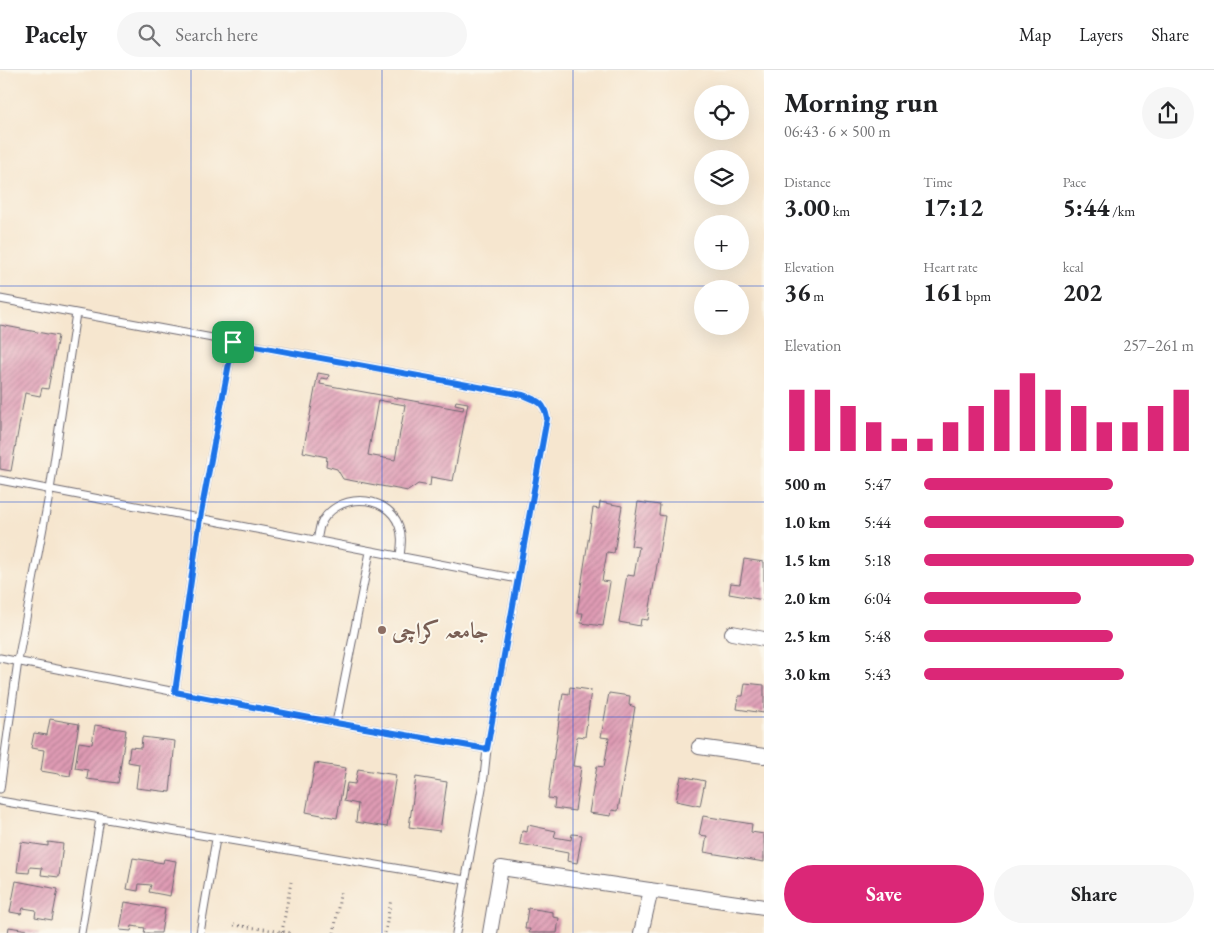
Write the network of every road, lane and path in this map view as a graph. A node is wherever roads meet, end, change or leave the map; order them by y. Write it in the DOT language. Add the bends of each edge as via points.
graph roads {
  1 [pos="0,299"];
  2 [pos="76,313"];
  3 [pos="233,342"];
  4 [pos="0,480"];
  5 [pos="50,490"];
  6 [pos="200,518"];
  7 [pos="317,541"];
  8 [pos="370,552"];
  9 [pos="400,557"];
  10 [pos="518,579"];
  11 [pos="732,633"];
  12 [pos="764,639"];
  13 [pos="0,658"];
  14 [pos="18,662"];
  15 [pos="175,692"];
  16 [pos="336,723"];
  17 [pos="699,747"];
  18 [pos="487,749"];
  19 [pos="764,756"];
  20 [pos="0,789"];
  21 [pos="0,802"];
  22 [pos="100,819"];
  23 [pos="216,839"];
  24 [pos="465,880"];
  25 [pos="291,882"];
  26 [pos="341,888"];
  27 [pos="650,890"];
  28 [pos="391,899"];
  29 [pos="764,906"];
  30 [pos="234,925"];
  31 [pos="282,932"];
  32 [pos="81,933"];
  33 [pos="200,933"];
  34 [pos="292,933"];
  35 [pos="334,933"];
  36 [pos="385,933"];
  37 [pos="456,933"];
  38 [pos="490,933"];
  39 [pos="641,933"];
  1 -- 2 [label="lane"];
  2 -- 3 [label="lane"];
  2 -- 5 [label="lane"];
  3 -- 6 [label="lane"];
  3 -- 10 [label="lane" via="538,400 545,407 547,418"];
  4 -- 5 [label="lane"];
  5 -- 6 [label="lane"];
  5 -- 14 [label="lane"];
  6 -- 7 [label="lane"];
  6 -- 15 [label="lane"];
  7 -- 8 [label="lane"];
  7 -- 9 [label="lane" via="320,525 330,512 344,503 360,499 376,503 399,525"];
  8 -- 9 [label="lane"];
  8 -- 16 [label="lane"];
  9 -- 10 [label="lane"];
  10 -- 18 [label="lane"];
  11 -- 12 [label="street"];
  13 -- 14 [label="lane"];
  14 -- 15 [label="lane"];
  14 -- 20 [label="lane"];
  15 -- 16 [label="lane"];
  16 -- 18 [label="lane"];
  17 -- 19 [label="street"];
  18 -- 24 [label="lane"];
  21 -- 22 [label="lane"];
  22 -- 23 [label="lane"];
  22 -- 32 [label="lane"];
  23 -- 24 [label="lane"];
  23 -- 33 [label="lane"];
  24 -- 37 [label="lane"];
  25 -- 31 [label="path"];
  26 -- 35 [label="path"];
  27 -- 29 [label="street"];
  27 -- 38 [label="street" via="501,868"];
  27 -- 39 [label="street"];
  28 -- 36 [label="path"];
  30 -- 31 [label="path"];
  31 -- 34 [label="path"];
}
